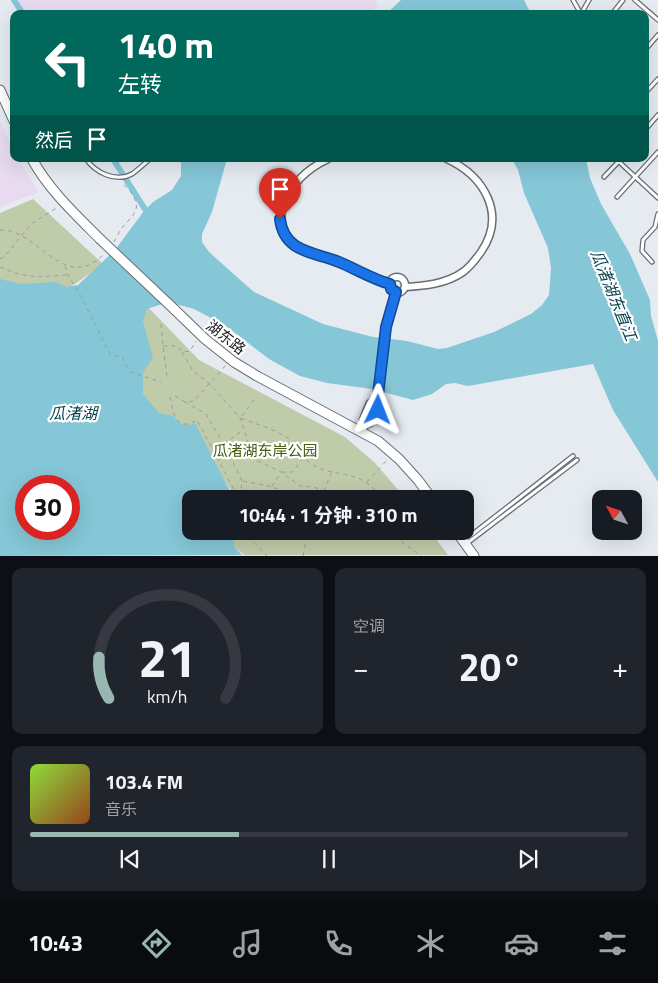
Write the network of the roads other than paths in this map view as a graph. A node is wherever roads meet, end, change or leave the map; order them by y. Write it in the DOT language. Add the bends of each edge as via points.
graph roads {
  1 [pos="623,0"];
  2 [pos="635,0"];
  3 [pos="643,0"];
  4 [pos="640,4"];
  5 [pos="615,10"];
  6 [pos="644,10"];
  7 [pos="658,34"];
  8 [pos="649,45"];
  9 [pos="658,78"];
  10 [pos="649,88"];
  11 [pos="0,90"];
  12 [pos="10,112"];
  13 [pos="658,115"];
  14 [pos="649,125"];
  15 [pos="658,152"];
  16 [pos="34,162"];
  17 [pos="89,162"];
  18 [pos="146,162"];
  19 [pos="322,162"];
  20 [pos="454,162"];
  21 [pos="616,162"];
  22 [pos="620,162"];
  23 [pos="604,177"];
  24 [pos="636,178"];
  25 [pos="617,197"];
  26 [pos="658,198"];
  27 [pos="658,214"];
  28 [pos="652,262"];
  29 [pos="390,284"];
  30 [pos="405,286"];
  31 [pos="396,292"];
  32 [pos="364,428"];
  33 [pos="573,456"];
  34 [pos="577,460"];
  35 [pos="425,490"];
  36 [pos="462,540"];
  37 [pos="464,543"];
  38 [pos="474,556"];
  1 -- 5 [label="lane"];
  2 -- 4 [label="lane"];
  3 -- 4 [label="lane"];
  4 -- 6 [label="lane"];
  7 -- 8 [label="lane"];
  9 -- 10 [label="lane"];
  11 -- 12 [label="street"];
  13 -- 14 [label="lane"];
  15 -- 24 [label="lane"];
  16 -- 32 [label="street, 湖东路, bridge" via="64,203 200,335 257,376"];
  17 -- 18 [label="lane" via="98,172 120,177 131,175"];
  19 -- 29 [label="street" via="310,168 293,186 282,208 283,232 296,246 310,254 336,261"];
  20 -- 30 [label="street" via="476,178 486,193 491,209 488,238 463,272 424,286"];
  21 -- 23 [label="lane"];
  22 -- 24 [label="lane"];
  24 -- 25 [label="lane"];
  24 -- 26 [label="lane"];
  27 -- 28 [label="lane" via="655,227 642,240 642,251"];
  29 -- 30 [label="street" via="392,279 399,277"];
  29 -- 31 [label="street"];
  30 -- 31 [label="street"];
  31 -- 32 [label="street" via="386,327 376,398 370,403 363,420"];
  32 -- 35 [label="street, 湖东路"];
  33 -- 37 [label="lane"];
  34 -- 37 [label="lane"];
  36 -- 37 [label="street"];
  37 -- 38 [label="street"];
}
